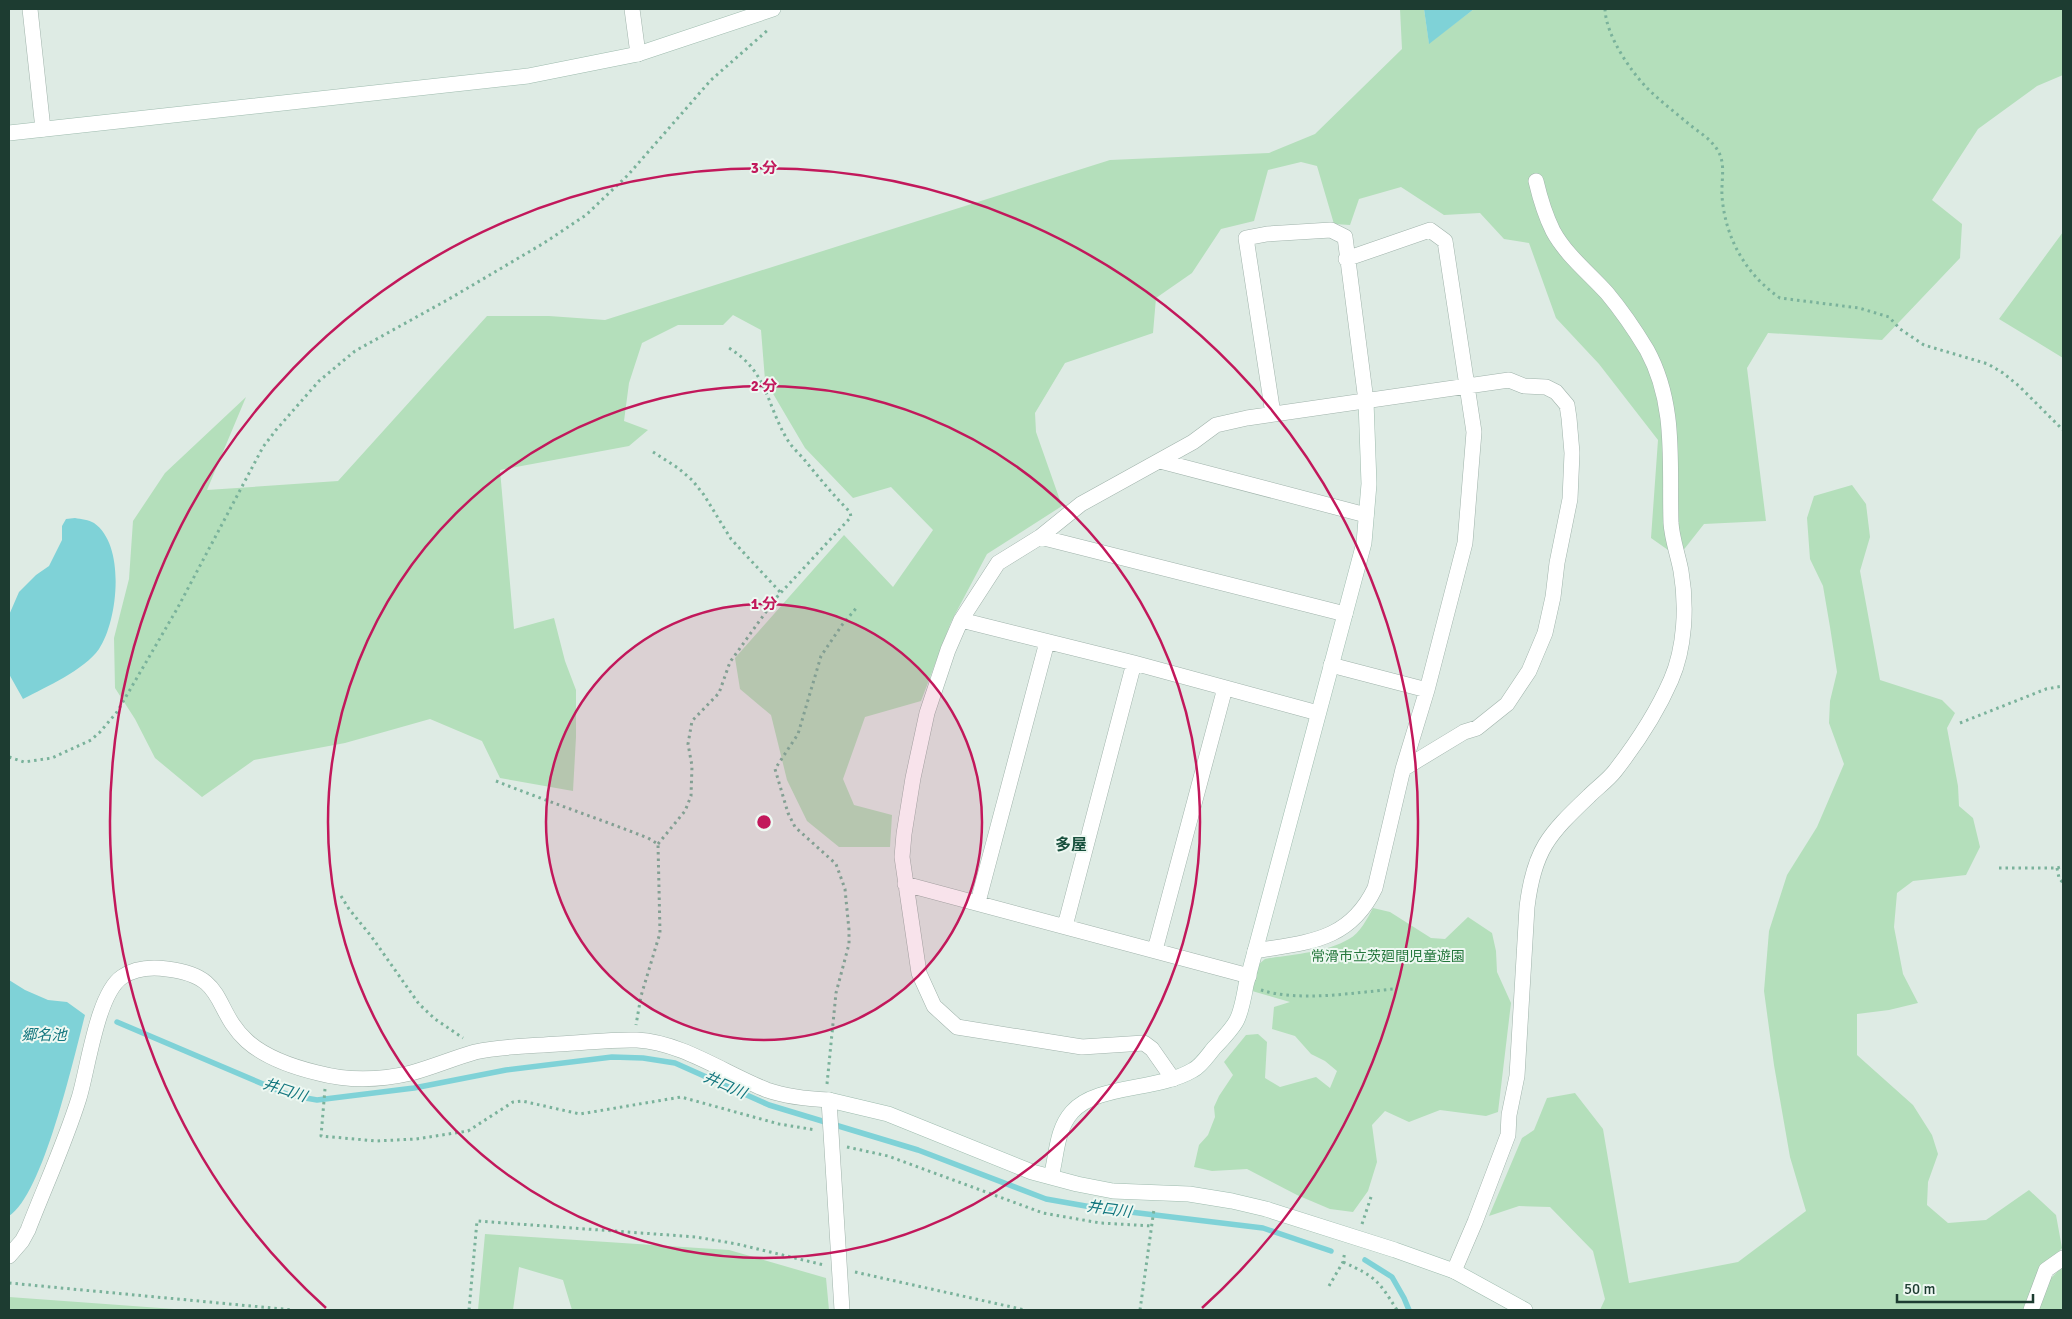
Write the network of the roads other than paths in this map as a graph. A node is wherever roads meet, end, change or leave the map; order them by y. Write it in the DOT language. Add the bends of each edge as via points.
graph roads {
  1 [pos="30,9"];
  2 [pos="632,9"];
  3 [pos="773,9"];
  4 [pos="638,54"];
  5 [pos="43,129"];
  6 [pos="9,132"];
  7 [pos="1536,181"];
  8 [pos="1346,259"];
  9 [pos="1468,387"];
  10 [pos="1366,401"];
  11 [pos="1273,414"];
  12 [pos="1160,461"];
  13 [pos="1366,515"];
  14 [pos="1040,537"];
  15 [pos="1344,614"];
  16 [pos="961,620"];
  17 [pos="1047,642"];
  18 [pos="1134,663"];
  19 [pos="1331,665"];
  20 [pos="1225,688"];
  21 [pos="1427,690"];
  22 [pos="1318,713"];
  23 [pos="1404,769"];
  24 [pos="905,884"];
  25 [pos="978,902"];
  26 [pos="1065,926"];
  27 [pos="1155,950"];
  28 [pos="1255,952"];
  29 [pos="1247,981"];
  30 [pos="1173,1079"];
  31 [pos="829,1100"];
  32 [pos="1051,1177"];
  33 [pos="9,1256"];
  34 [pos="2063,1258"];
  35 [pos="1454,1272"];
  36 [pos="842,1310"];
  37 [pos="1525,1310"];
  38 [pos="2031,1310"];
  1 -- 5 [label="street"];
  2 -- 4 [label="street"];
  3 -- 4 [label="street"];
  4 -- 5 [label="street" via="528,76"];
  5 -- 6 [label="street"];
  7 -- 35 [label="street" via="1554,233 1625,315 1648,352 1656,373 1671,436 1671,525 1681,570 1683,627 1671,680 1649,721 1614,772 1560,824 1535,862 1527,907 1517,1076 1508,1135"];
  8 -- 9 [label="street" via="1430,230 1446,241"];
  8 -- 10 [label="street"];
  8 -- 11 [label="street" via="1345,236 1330,230 1246,238"];
  9 -- 10 [label="street"];
  9 -- 21 [label="street" via="1474,432 1464,543"];
  9 -- 23 [label="street" via="1509,380 1524,386 1546,387 1561,396 1570,418 1570,499 1545,633 1520,687 1507,704 1484,723"];
  10 -- 11 [label="street"];
  10 -- 13 [label="street" via="1369,484"];
  11 -- 12 [label="street" via="1216,425"];
  12 -- 13 [label="street"];
  12 -- 14 [label="street" via="1081,504"];
  13 -- 15 [label="street" via="1364,543"];
  14 -- 15 [label="street"];
  14 -- 16 [label="street" via="998,562"];
  15 -- 19 [label="street"];
  16 -- 17 [label="street"];
  16 -- 24 [label="street" via="927,713 913,778 902,857"];
  17 -- 18 [label="street"];
  17 -- 25 [label="street"];
  18 -- 20 [label="street"];
  18 -- 26 [label="street"];
  19 -- 21 [label="street"];
  19 -- 22 [label="street"];
  20 -- 22 [label="street"];
  20 -- 27 [label="street"];
  21 -- 23 [label="street"];
  22 -- 28 [label="street"];
  23 -- 28 [label="street" via="1375,888 1362,911 1344,927 1319,940"];
  24 -- 25 [label="street"];
  24 -- 30 [label="street" via="918,972 934,1006 957,1027 1082,1046 1144,1043"];
  25 -- 26 [label="street"];
  26 -- 27 [label="street"];
  27 -- 29 [label="street"];
  28 -- 29 [label="street"];
  29 -- 30 [label="street" via="1242,1011 1236,1024 1195,1070"];
  30 -- 32 [label="street" via="1102,1094 1077,1107 1061,1128"];
  31 -- 32 [label="street" via="888,1114"];
  31 -- 33 [label="street" via="791,1097 768,1090 656,1042 635,1040 477,1052 410,1073 362,1079 326,1075 266,1055 247,1040 208,983 197,975 143,969 120,978 106,998 79,1098 32,1221 22,1241"];
  31 -- 36 [label="street"];
  32 -- 35 [label="street" via="1113,1191 1189,1194 1266,1209"];
  34 -- 38 [label="street" via="2046,1270"];
  35 -- 37 [label="street"];
}
